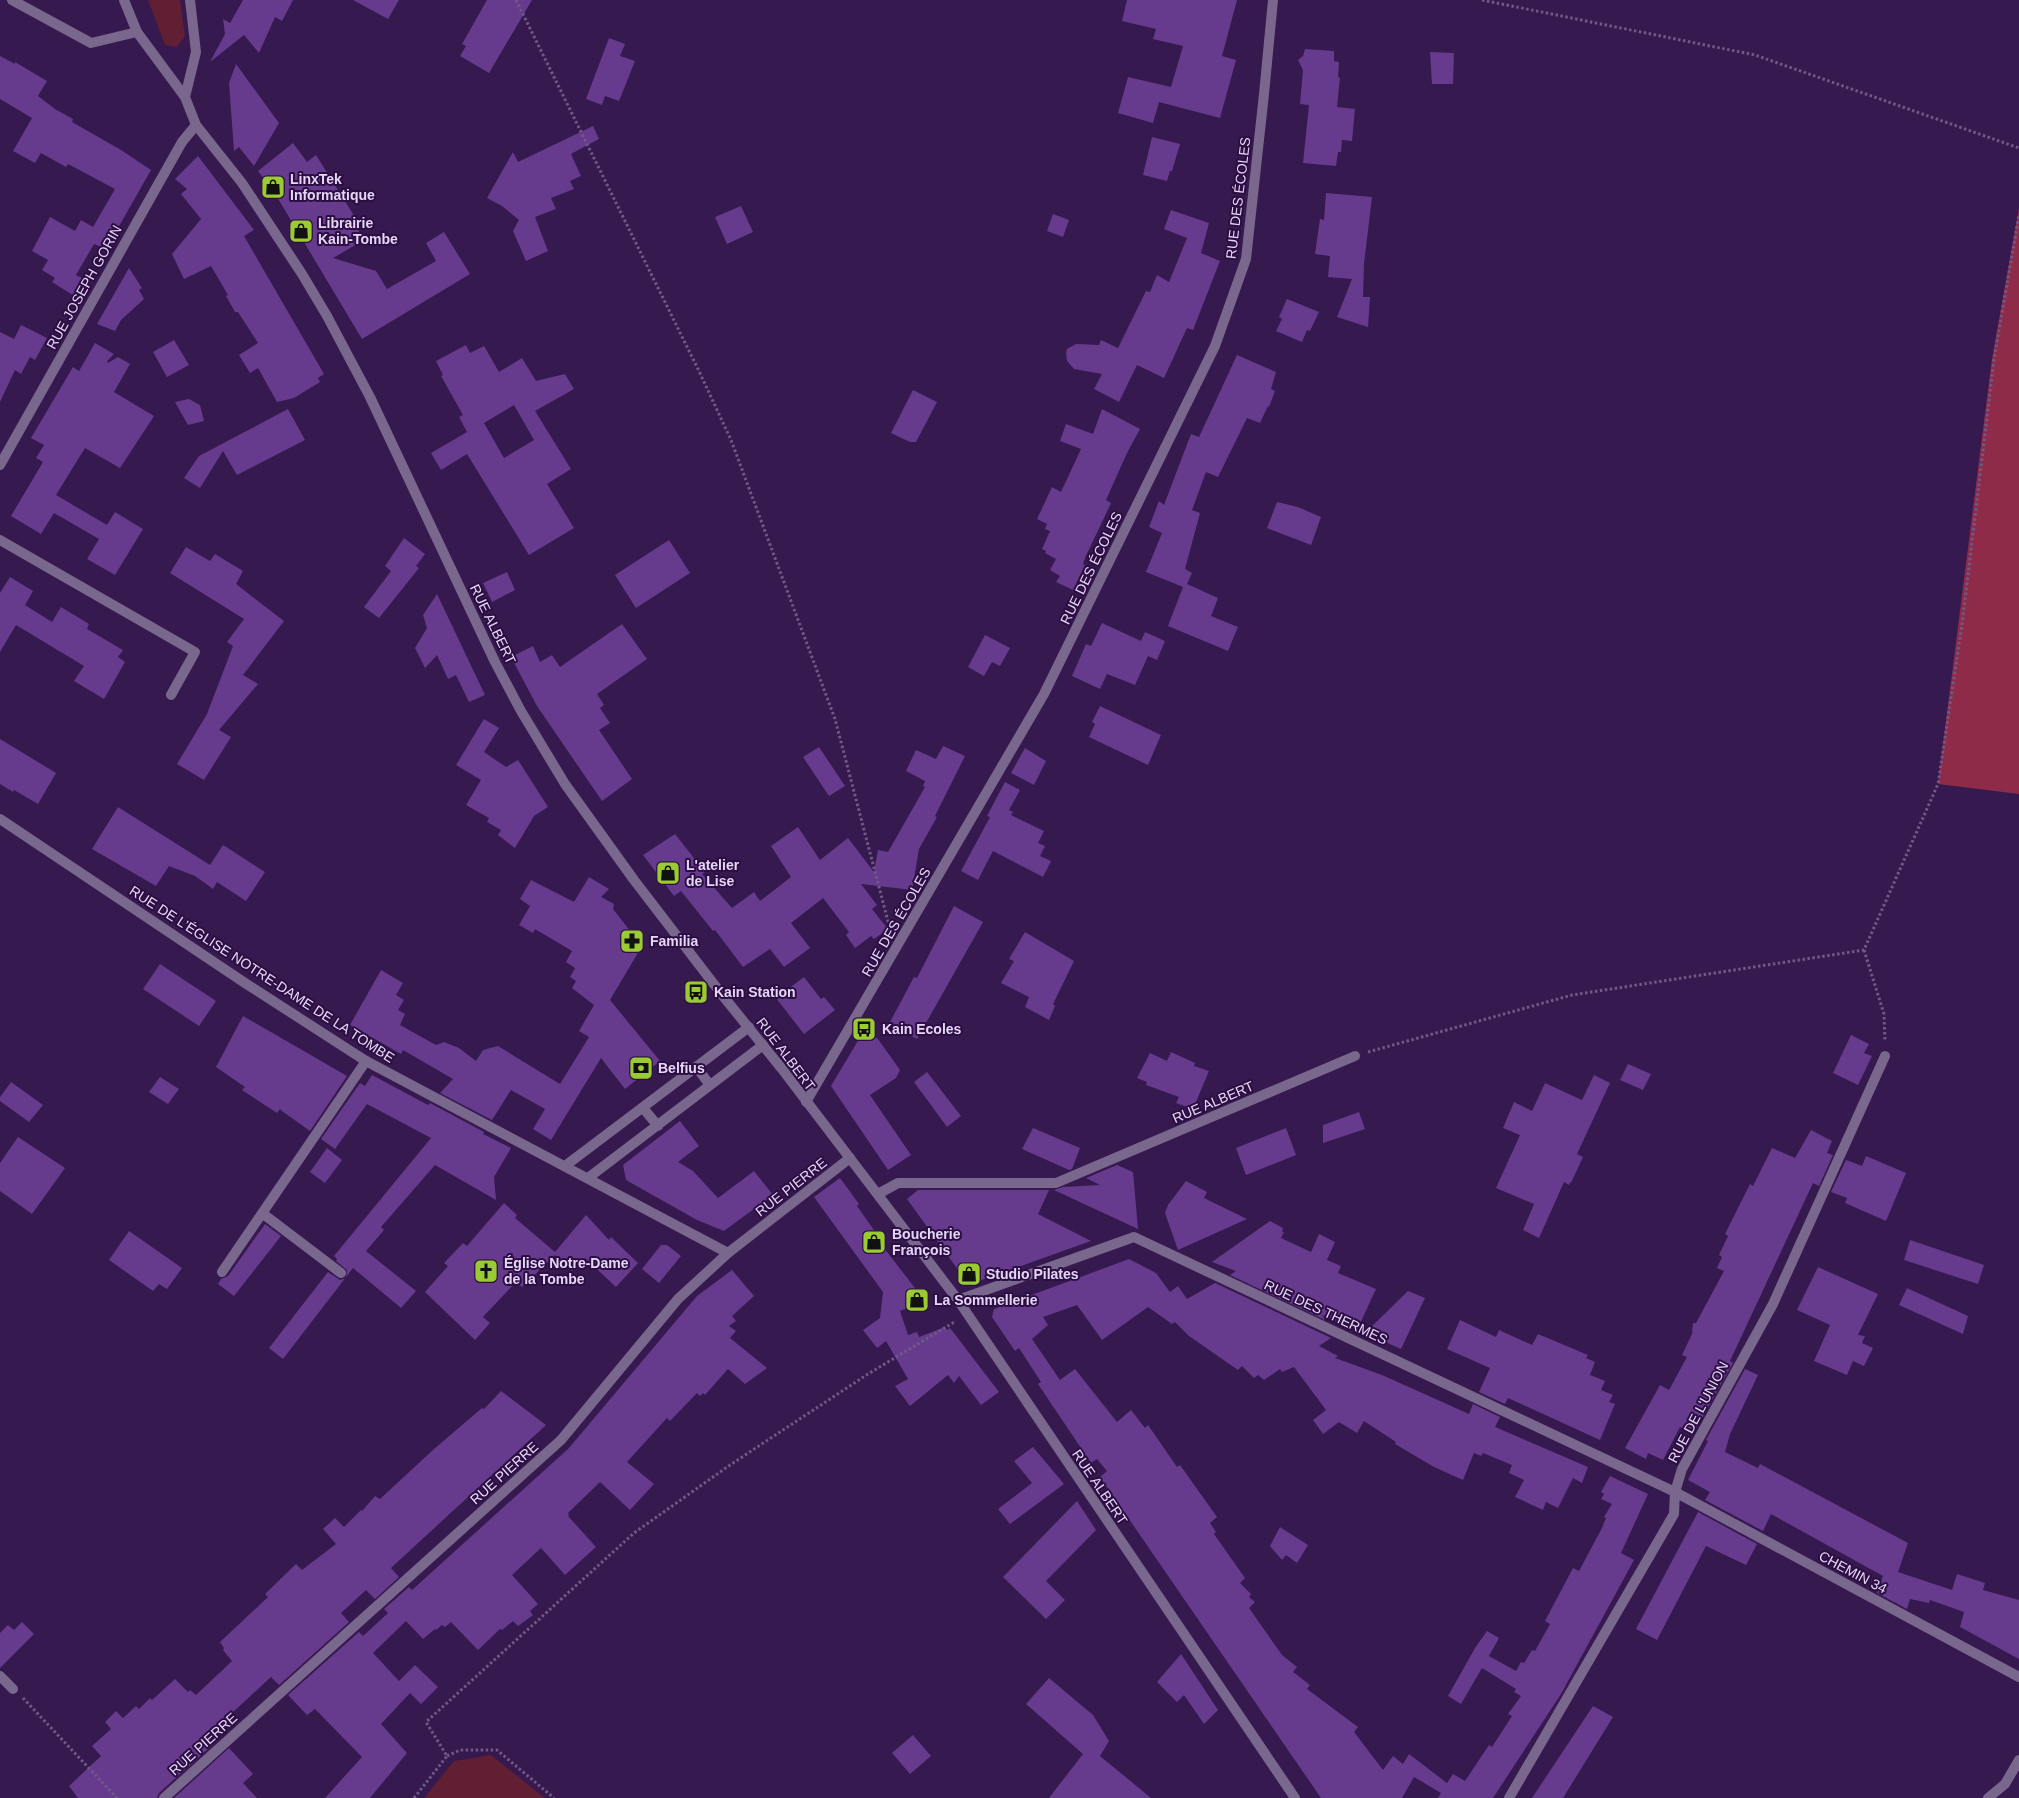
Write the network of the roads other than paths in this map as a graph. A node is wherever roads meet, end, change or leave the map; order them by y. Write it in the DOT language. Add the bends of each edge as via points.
graph roads {
  1 [pos="12,0"];
  2 [pos="124,0"];
  3 [pos="190,0"];
  4 [pos="1273,0"];
  5 [pos="137,32"];
  6 [pos="185,97"];
  7 [pos="196,124"];
  8 [pos="0,465"];
  9 [pos="0,540"];
  10 [pos="171,695"];
  11 [pos="0,819"];
  12 [pos="749,1027"];
  13 [pos="763,1045"];
  14 [pos="1355,1056"];
  15 [pos="1886,1056"];
  16 [pos="366,1061"];
  17 [pos="697,1068"];
  18 [pos="710,1085"];
  19 [pos="806,1102"];
  20 [pos="643,1108"];
  21 [pos="658,1126"];
  22 [pos="850,1158"];
  23 [pos="565,1166"];
  24 [pos="588,1178"];
  25 [pos="878,1194"];
  26 [pos="262,1213"];
  27 [pos="728,1253"];
  28 [pos="222,1272"];
  29 [pos="341,1273"];
  30 [pos="958,1300"];
  31 [pos="1675,1492"];
  32 [pos="0,1676"];
  33 [pos="2019,1677"];
  34 [pos="13,1689"];
  35 [pos="2019,1760"];
  36 [pos="164,1798"];
  37 [pos="1295,1798"];
  38 [pos="1509,1798"];
  39 [pos="1988,1798"];
  1 -- 5 [label="street" via="91,43"];
  2 -- 5 [label="street, RUE ALBERT"];
  3 -- 6 [label="street" via="196,52"];
  4 -- 19 [label="street, RUE DES ÉCOLES" via="1246,259 1215,346 1044,694"];
  5 -- 6 [label="street, RUE ALBERT"];
  6 -- 7 [label="street, RUE ALBERT"];
  7 -- 8 [label="street, RUE JOSEPH GORIN" via="182,142"];
  7 -- 12 [label="street, RUE ALBERT" via="242,183 327,316 370,397 495,662 565,784 634,880"];
  9 -- 10 [label="street" via="195,652"];
  11 -- 16 [label="street, RUE DE L’ÉGLISE NOTRE-DAME DE LA TOMBE"];
  12 -- 13 [label="street, RUE ALBERT"];
  12 -- 17 [label="street"];
  13 -- 18 [label="street"];
  13 -- 19 [label="street, RUE ALBERT"];
  14 -- 25 [label="street, RUE ALBERT" via="1056,1184 898,1182"];
  15 -- 31 [label="street, RUE DE L'UNION" via="1773,1304 1682,1469"];
  16 -- 23 [label="street, RUE DE L’ÉGLISE NOTRE-DAME DE LA TOMBE"];
  16 -- 26 [label="street"];
  17 -- 18 [label="street"];
  17 -- 20 [label="street"];
  18 -- 21 [label="street"];
  19 -- 22 [label="street, RUE ALBERT"];
  20 -- 21 [label="street"];
  20 -- 23 [label="street"];
  21 -- 24 [label="street"];
  22 -- 25 [label="street, RUE ALBERT"];
  22 -- 27 [label="street, RUE PIERRE"];
  23 -- 24 [label="street, RUE DE L’ÉGLISE NOTRE-DAME DE LA TOMBE"];
  24 -- 27 [label="street, RUE DE L’ÉGLISE NOTRE-DAME DE LA TOMBE"];
  25 -- 30 [label="street, RUE ALBERT"];
  26 -- 28 [label="street"];
  26 -- 29 [label="street"];
  27 -- 36 [label="street, RUE PIERRE" via="678,1299 561,1440"];
  30 -- 31 [label="street, RUE DES THERMES" via="1134,1237"];
  30 -- 37 [label="street, RUE ALBERT"];
  31 -- 33 [label="street, CHEMIN 34"];
  31 -- 38 [label="street, RUE DE L'UNION" via="1674,1514"];
  32 -- 34 [label="street"];
  35 -- 39 [label="street" via="2005,1784"];
}
